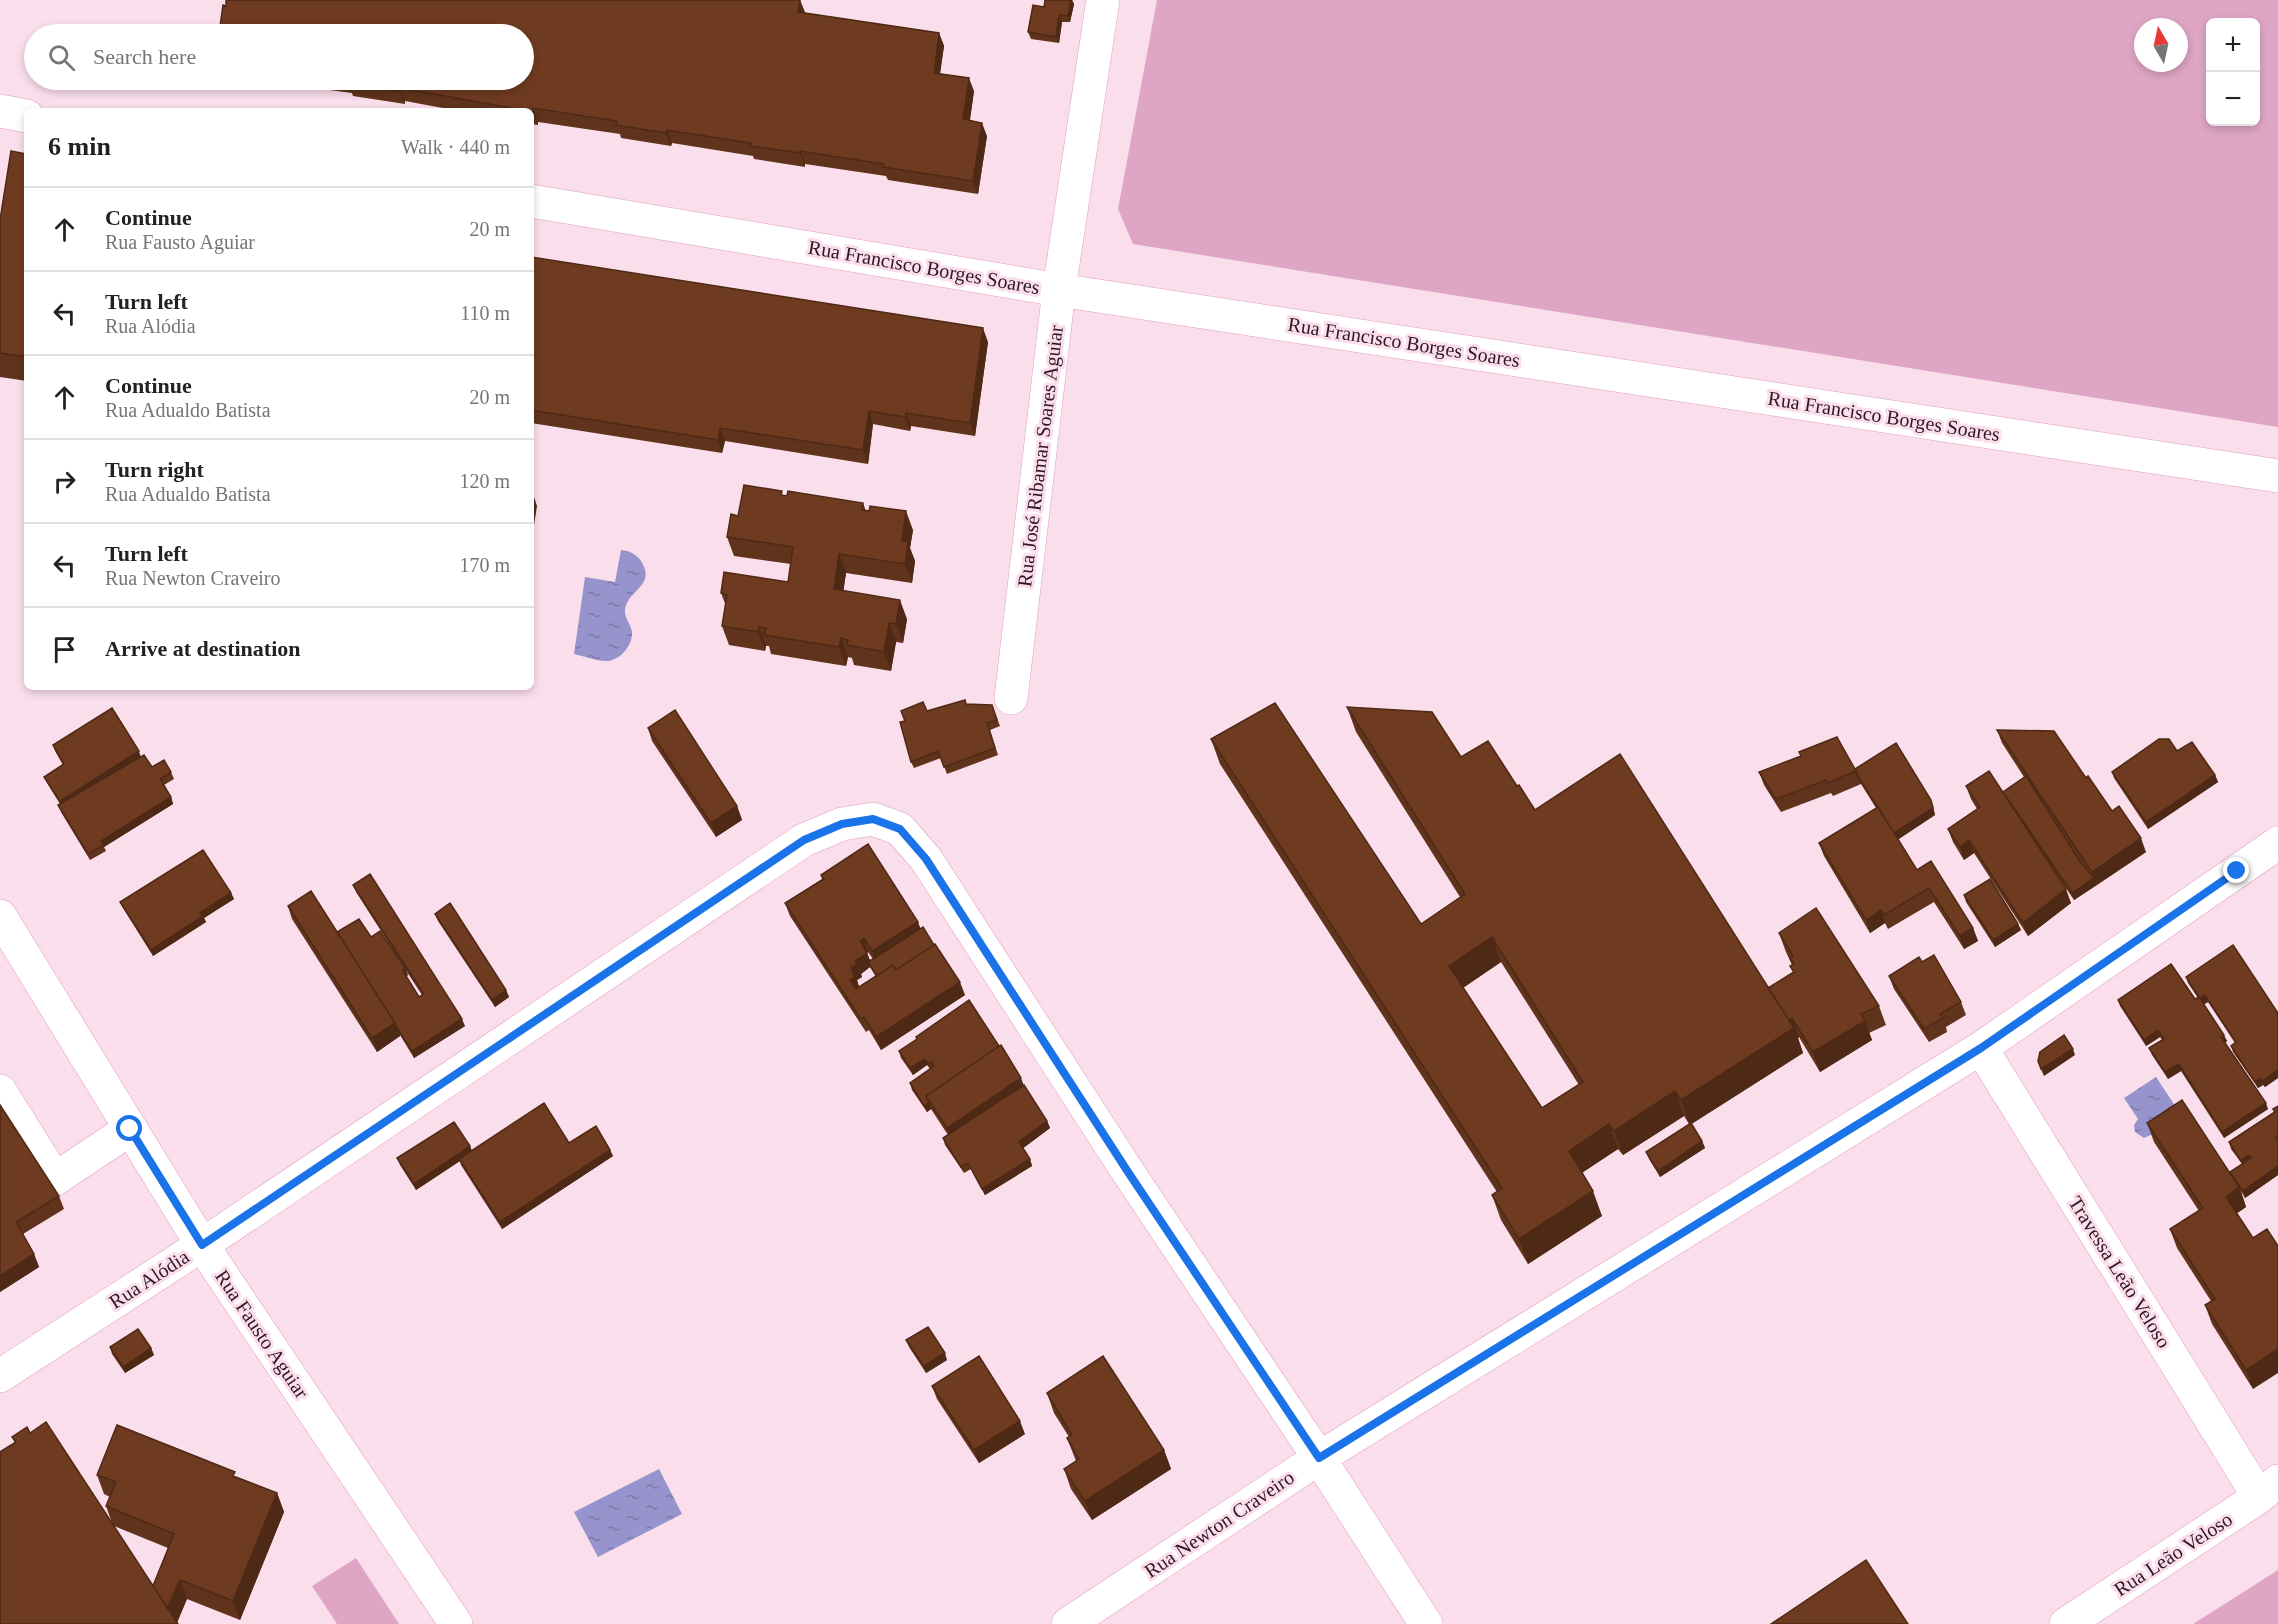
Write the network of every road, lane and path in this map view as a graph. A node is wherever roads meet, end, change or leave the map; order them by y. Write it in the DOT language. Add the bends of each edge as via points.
graph roads {
  1 [pos="1103,0"];
  2 [pos="0,111"];
  3 [pos="24,115"];
  4 [pos="534,202"];
  5 [pos="1059,290"];
  6 [pos="2278,476"];
  7 [pos="1011,698"];
  8 [pos="2278,843"];
  9 [pos="0,916"];
  10 [pos="1981,1048"];
  11 [pos="0,1090"];
  12 [pos="130,1129"];
  13 [pos="202,1245"];
  14 [pos="0,1377"];
  15 [pos="1319,1458"];
  16 [pos="2268,1489"];
  17 [pos="456,1624"];
  18 [pos="1068,1624"];
  19 [pos="1426,1624"];
  20 [pos="2066,1624"];
  1 -- 5 [label="street, Rua José Ribamar Soares Aguiar"];
  2 -- 3 [label="street"];
  4 -- 5 [label="street, Rua Francisco Borges Soares"];
  5 -- 6 [label="street, Rua Francisco Borges Soares"];
  5 -- 7 [label="street, Rua José Ribamar Soares Aguiar"];
  8 -- 10 [label="street, Rua Newton Craveiro"];
  9 -- 12 [label="street, Rua Fausto Aguiar"];
  10 -- 15 [label="street, Rua Newton Craveiro"];
  10 -- 16 [label="street, Travessa Leão Veloso"];
  11 -- 12 [label="street" via="55,1179"];
  12 -- 13 [label="street, Rua Fausto Aguiar"];
  13 -- 14 [label="street, Rua Alódia"];
  13 -- 15 [label="street, Rua Alódia" via="774,858 842,824 873,819 900,829 926,859"];
  13 -- 17 [label="street, Rua Fausto Aguiar"];
  15 -- 18 [label="street, Rua Newton Craveiro"];
  15 -- 19 [label="street, Rua Alódia"];
  16 -- 20 [label="street, Rua Leão Veloso"];
}
